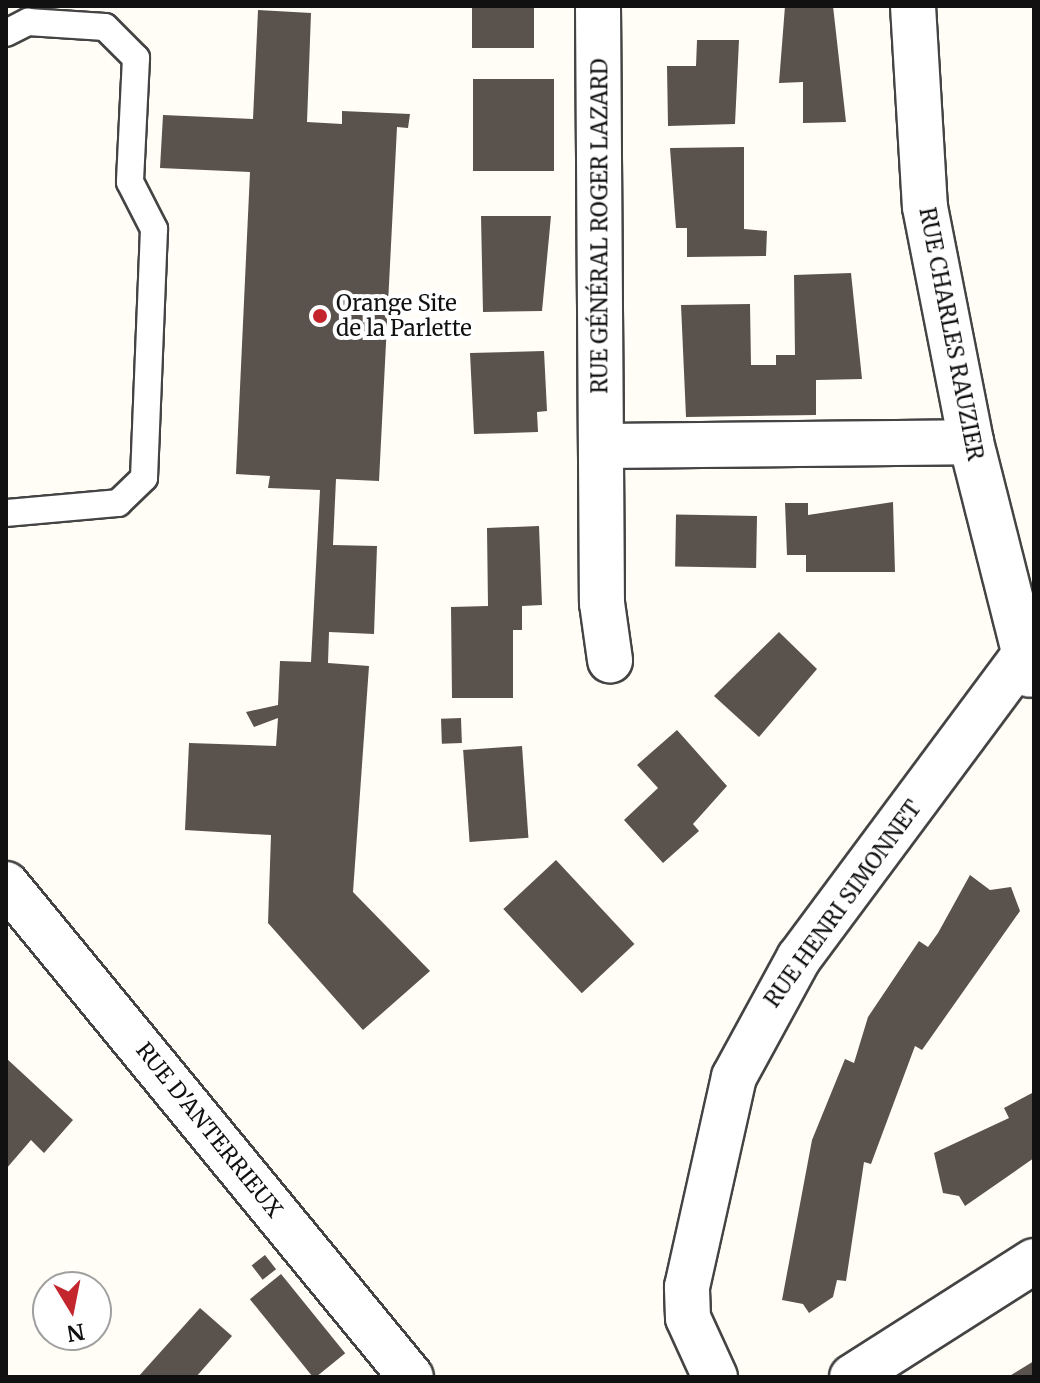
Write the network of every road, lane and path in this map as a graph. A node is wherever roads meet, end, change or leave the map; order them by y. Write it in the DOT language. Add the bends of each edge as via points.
graph roads {
  1 [pos="598,6"];
  2 [pos="913,6"];
  3 [pos="6,33"];
  4 [pos="971,442"];
  5 [pos="602,446"];
  6 [pos="6,513"];
  7 [pos="610,660"];
  8 [pos="1031,661"];
  9 [pos="6,884"];
  10 [pos="1034,1261"];
  11 [pos="411,1377"];
  12 [pos="715,1377"];
  13 [pos="852,1377"];
  1 -- 5 [label="street, RUE GÉNÉRAL ROGER LAZARD"];
  2 -- 4 [label="street, RUE CHARLES RAUZIER" via="925,207"];
  3 -- 6 [label="lane" via="28,22 105,27 136,58 130,182 154,229 144,478 118,503"];
  4 -- 5 [label="street"];
  4 -- 8 [label="street, RUE CHARLES RAUZIER"];
  5 -- 7 [label="street, RUE GÉNÉRAL ROGER LAZARD" via="602,603"];
  8 -- 12 [label="street, RUE HENRI SIMONNET" via="799,958 734,1077 687,1287 688,1318"];
  9 -- 11 [label="street, RUE D'ANTERRIEUX"];
  10 -- 13 [label="street"];
}
